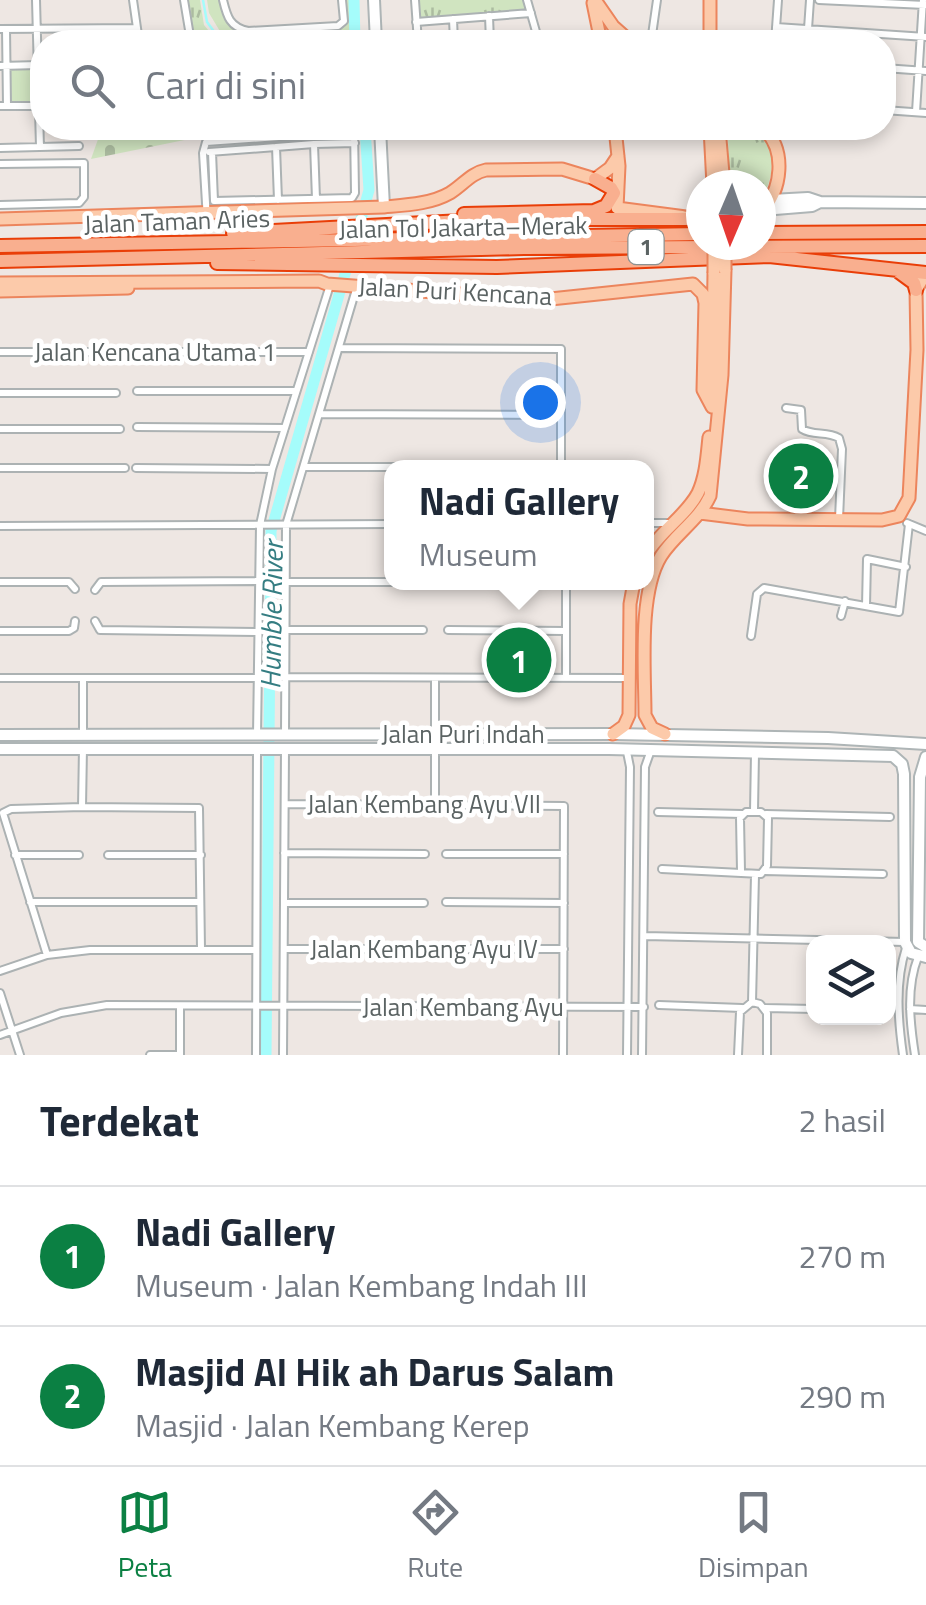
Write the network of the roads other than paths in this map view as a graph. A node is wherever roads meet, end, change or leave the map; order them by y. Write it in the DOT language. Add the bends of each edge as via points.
graph roads {
  1 [pos="36,0"];
  2 [pos="133,0"];
  3 [pos="184,0"];
  4 [pos="223,0"];
  5 [pos="342,0"];
  6 [pos="374,0"];
  7 [pos="416,0"];
  8 [pos="528,0"];
  9 [pos="594,0"];
  10 [pos="657,0"];
  11 [pos="710,0"];
  12 [pos="778,0"];
  13 [pos="810,0"];
  14 [pos="819,0"];
  15 [pos="905,2"];
  16 [pos="924,3"];
  17 [pos="488,16"];
  18 [pos="532,16"];
  19 [pos="453,19"];
  20 [pos="416,22"];
  21 [pos="776,27"];
  22 [pos="136,28"];
  23 [pos="3,29"];
  24 [pos="808,29"];
  25 [pos="37,30"];
  26 [pos="189,30"];
  27 [pos="375,30"];
  28 [pos="417,30"];
  29 [pos="453,30"];
  30 [pos="489,30"];
  31 [pos="534,30"];
  32 [pos="599,30"];
  33 [pos="618,30"];
  34 [pos="653,30"];
  35 [pos="710,30"];
  36 [pos="776,30"];
  37 [pos="822,30"];
  38 [pos="896,35"];
  39 [pos="923,37"];
  40 [pos="30,65"];
  41 [pos="3,66"];
  42 [pos="896,69"];
  43 [pos="922,71"];
  44 [pos="3,106"];
  45 [pos="30,106"];
  46 [pos="896,111"];
  47 [pos="916,112"];
  48 [pos="926,113"];
  49 [pos="40,140"];
  50 [pos="228,140"];
  51 [pos="355,140"];
  52 [pos="379,140"];
  53 [pos="616,140"];
  54 [pos="711,140"];
  55 [pos="774,140"];
  56 [pos="722,142"];
  57 [pos="355,143"];
  58 [pos="314,144"];
  59 [pos="79,146"];
  60 [pos="40,147"];
  61 [pos="276,147"];
  62 [pos="0,148"];
  63 [pos="208,152"];
  64 [pos="618,156"];
  65 [pos="0,164"];
  66 [pos="712,170"];
  67 [pos="723,170"];
  68 [pos="595,179"];
  69 [pos="776,184"];
  70 [pos="316,199"];
  71 [pos="278,200"];
  72 [pos="926,203"];
  73 [pos="0,205"];
  74 [pos="381,208"];
  75 [pos="776,208"];
  76 [pos="209,209"];
  77 [pos="686,218"];
  78 [pos="0,219"];
  79 [pos="686,219"];
  80 [pos="408,224"];
  81 [pos="0,227"];
  82 [pos="926,232"];
  83 [pos="776,234"];
  84 [pos="686,235"];
  85 [pos="0,246"];
  86 [pos="326,246"];
  87 [pos="926,246"];
  88 [pos="364,252"];
  89 [pos="0,260"];
  90 [pos="717,260"];
  91 [pos="722,260"];
  92 [pos="719,271"];
  93 [pos="897,271"];
  94 [pos="926,273"];
  95 [pos="0,282"];
  96 [pos="330,284"];
  97 [pos="355,285"];
  98 [pos="0,291"];
  99 [pos="920,295"];
  100 [pos="340,348"];
  101 [pos="0,352"];
  102 [pos="309,352"];
  103 [pos="136,391"];
  104 [pos="296,391"];
  105 [pos="0,393"];
  106 [pos="116,393"];
  107 [pos="712,407"];
  108 [pos="786,408"];
  109 [pos="320,414"];
  110 [pos="561,414"];
  111 [pos="0,428"];
  112 [pos="136,428"];
  113 [pos="286,428"];
  114 [pos="120,429"];
  115 [pos="561,460"];
  116 [pos="304,467"];
  117 [pos="384,467"];
  118 [pos="0,468"];
  119 [pos="124,468"];
  120 [pos="136,468"];
  121 [pos="272,469"];
  122 [pos="710,496"];
  123 [pos="700,513"];
  124 [pos="748,519"];
  125 [pos="839,519"];
  126 [pos="904,520"];
  127 [pos="654,523"];
  128 [pos="384,524"];
  129 [pos="670,524"];
  130 [pos="260,525"];
  131 [pos="284,525"];
  132 [pos="0,526"];
  133 [pos="926,531"];
  134 [pos="654,545"];
  135 [pos="906,567"];
  136 [pos="654,576"];
  137 [pos="0,582"];
  138 [pos="258,582"];
  139 [pos="285,582"];
  140 [pos="384,582"];
  141 [pos="75,589"];
  142 [pos="95,590"];
  143 [pos="566,590"];
  144 [pos="632,590"];
  145 [pos="632,590"];
  146 [pos="649,590"];
  147 [pos="647,596"];
  148 [pos="844,602"];
  149 [pos="866,606"];
  150 [pos="841,616"];
  151 [pos="75,621"];
  152 [pos="95,621"];
  153 [pos="285,630"];
  154 [pos="423,630"];
  155 [pos="448,630"];
  156 [pos="566,630"];
  157 [pos="0,631"];
  158 [pos="258,632"];
  159 [pos="751,636"];
  160 [pos="285,677"];
  161 [pos="0,678"];
  162 [pos="83,678"];
  163 [pos="258,678"];
  164 [pos="434,678"];
  165 [pos="566,678"];
  166 [pos="630,678"];
  167 [pos="645,692"];
  168 [pos="630,693"];
  169 [pos="83,734"];
  170 [pos="258,734"];
  171 [pos="282,734"];
  172 [pos="434,734"];
  173 [pos="613,734"];
  174 [pos="665,734"];
  175 [pos="0,735"];
  176 [pos="926,744"];
  177 [pos="83,748"];
  178 [pos="434,748"];
  179 [pos="622,749"];
  180 [pos="0,750"];
  181 [pos="259,750"];
  182 [pos="282,750"];
  183 [pos="652,750"];
  184 [pos="755,752"];
  185 [pos="926,757"];
  186 [pos="285,804"];
  187 [pos="435,804"];
  188 [pos="82,807"];
  189 [pos="754,811"];
  190 [pos="658,812"];
  191 [pos="742,814"];
  192 [pos="766,814"];
  193 [pos="890,817"];
  194 [pos="919,843"];
  195 [pos="284,854"];
  196 [pos="424,854"];
  197 [pos="446,854"];
  198 [pos="564,854"];
  199 [pos="15,855"];
  200 [pos="79,855"];
  201 [pos="108,855"];
  202 [pos="201,855"];
  203 [pos="903,856"];
  204 [pos="662,869"];
  205 [pos="742,871"];
  206 [pos="765,871"];
  207 [pos="754,874"];
  208 [pos="884,874"];
  209 [pos="30,902"];
  210 [pos="200,902"];
  211 [pos="446,902"];
  212 [pos="284,903"];
  213 [pos="424,903"];
  214 [pos="564,903"];
  215 [pos="645,936"];
  216 [pos="754,938"];
  217 [pos="906,945"];
  218 [pos="284,949"];
  219 [pos="564,949"];
  220 [pos="201,950"];
  221 [pos="256,950"];
  222 [pos="923,952"];
  223 [pos="47,956"];
  224 [pos="0,970"];
  225 [pos="0,992"];
  226 [pos="752,1002"];
  227 [pos="659,1005"];
  228 [pos="180,1006"];
  229 [pos="258,1006"];
  230 [pos="281,1006"];
  231 [pos="564,1007"];
  232 [pos="627,1007"];
  233 [pos="644,1007"];
  234 [pos="742,1008"];
  235 [pos="765,1008"];
  236 [pos="806,1009"];
  237 [pos="910,1010"];
  238 [pos="926,1010"];
  239 [pos="12,1030"];
  240 [pos="0,1035"];
  241 [pos="20,1055"];
  242 [pos="150,1055"];
  243 [pos="171,1055"];
  244 [pos="180,1055"];
  245 [pos="256,1055"];
  246 [pos="283,1055"];
  247 [pos="563,1055"];
  248 [pos="627,1055"];
  249 [pos="642,1055"];
  250 [pos="738,1055"];
  251 [pos="767,1055"];
  252 [pos="904,1055"];
  253 [pos="916,1055"];
  1 -- 25 [label="street"];
  2 -- 22 [label="street"];
  3 -- 26 [label="street"];
  4 -- 5 [label="street" via="240,30 342,25"];
  6 -- 27 [label="main road"];
  7 -- 20 [label="street"];
  8 -- 18 [label="street"];
  9 -- 32 [label="main road"];
  9 -- 33 [label="main road"];
  10 -- 34 [label="street"];
  11 -- 35 [label="main road"];
  12 -- 21 [label="street"];
  13 -- 24 [label="street"];
  14 -- 15 [label="street"];
  15 -- 16 [label="street"];
  16 -- 39 [label="street"];
  17 -- 18 [label="street"];
  17 -- 19 [label="street"];
  17 -- 30 [label="street"];
  18 -- 31 [label="street"];
  19 -- 20 [label="street"];
  19 -- 29 [label="street"];
  20 -- 28 [label="street"];
  21 -- 24 [label="street"];
  21 -- 36 [label="street"];
  22 -- 25 [label="street"];
  23 -- 25 [label="street"];
  23 -- 41 [label="street"];
  24 -- 37 [label="street"];
  38 -- 39 [label="street"];
  39 -- 43 [label="street"];
  40 -- 41 [label="street"];
  41 -- 44 [label="street"];
  42 -- 43 [label="street"];
  43 -- 47 [label="street"];
  44 -- 45 [label="street"];
  46 -- 47 [label="street"];
  47 -- 48 [label="street"];
  49 -- 60 [label="street"];
  50 -- 63 [label="street" via="204,143"];
  51 -- 57 [label="street"];
  52 -- 74 [label="main road"];
  53 -- 64 [label="main road"];
  54 -- 66 [label="main road"];
  55 -- 69 [label="main road"];
  56 -- 67 [label="main road"];
  57 -- 58 [label="street"];
  57 -- 70 [label="street" via="354,196"];
  58 -- 61 [label="street"];
  58 -- 70 [label="street"];
  59 -- 60 [label="street"];
  60 -- 62 [label="street"];
  61 -- 63 [label="street"];
  61 -- 71 [label="street"];
  63 -- 76 [label="street"];
  64 -- 68 [label="main road"];
  64 -- 77 [label="main road" via="617,208"];
  65 -- 73 [label="street" via="84,164 79,203"];
  68 -- 74 [label="main road, Jalan Taman Aries" via="562,169 486,170 433,200"];
  68 -- 80 [label="highway" via="614,196 594,211 494,210"];
  70 -- 71 [label="street"];
  71 -- 76 [label="street"];
  72 -- 75 [label="main road"];
  74 -- 76 [label="main road, Jalan Taman Aries"];
  76 -- 78 [label="main road, Jalan Taman Aries"];
  76 -- 81 [label="main road, Jalan Taman Aries"];
  79 -- 80 [label="highway"];
  80 -- 86 [label="highway" via="376,225"];
  82 -- 83 [label="highway"];
  84 -- 88 [label="highway, Jalan Tol Jakarta–Merak / 1"];
  85 -- 86 [label="highway" via="133,243 160,234"];
  86 -- 88 [label="highway"];
  86 -- 88 [label="highway, Jalan Tol Jakarta–Merak / 1"];
  86 -- 89 [label="highway, Jalan Tol Jakarta–Merak / 1"];
  87 -- 88 [label="highway, Jalan Tol Jakarta–Merak / 1"];
  88 -- 93 [label="highway" via="498,267 802,257"];
  90 -- 92 [label="main road, bridge"];
  91 -- 92 [label="main road, bridge"];
  92 -- 107 [label="main road"];
  92 -- 122 [label="main road" via="722,375"];
  93 -- 94 [label="highway"];
  93 -- 99 [label="highway"];
  94 -- 99 [label="main road"];
  95 -- 96 [label="main road, Jalan Puri Kencana"];
  96 -- 97 [label="main road, Jalan Puri Kencana"];
  96 -- 98 [label="main road, Jalan Puri Kencana"];
  96 -- 102 [label="street"];
  97 -- 100 [label="street"];
  97 -- 107 [label="main road, Jalan Puri Kencana" via="541,300 693,284 704,294 704,390"];
  99 -- 126 [label="main road"];
  100 -- 109 [label="street"];
  100 -- 110 [label="street" via="561,349"];
  101 -- 102 [label="street, Jalan Kencana Utama 1"];
  102 -- 104 [label="street"];
  103 -- 104 [label="street"];
  104 -- 113 [label="street"];
  105 -- 106 [label="street"];
  107 -- 129 [label="main road" via="700,488"];
  108 -- 125 [label="street" via="801,410 802,430 839,438"];
  109 -- 110 [label="street"];
  109 -- 116 [label="street"];
  110 -- 115 [label="street"];
  111 -- 114 [label="street"];
  112 -- 113 [label="street"];
  113 -- 121 [label="street"];
  116 -- 117 [label="street"];
  116 -- 131 [label="street"];
  118 -- 119 [label="street"];
  120 -- 121 [label="street"];
  121 -- 130 [label="street"];
  122 -- 123 [label="main road"];
  122 -- 124 [label="main road"];
  123 -- 124 [label="main road"];
  123 -- 136 [label="main road" via="661,556"];
  124 -- 125 [label="main road"];
  125 -- 126 [label="main road"];
  126 -- 133 [label="street"];
  126 -- 135 [label="street"];
  127 -- 129 [label="street"];
  128 -- 131 [label="street"];
  129 -- 134 [label="main road"];
  130 -- 131 [label="street"];
  130 -- 132 [label="street"];
  130 -- 138 [label="street"];
  131 -- 139 [label="street"];
  135 -- 149 [label="street" via="900,612"];
  135 -- 149 [label="street" via="867,559"];
  137 -- 141 [label="street" via="69,582"];
  138 -- 142 [label="street" via="101,582"];
  138 -- 158 [label="street"];
  139 -- 140 [label="street"];
  139 -- 153 [label="street"];
  143 -- 156 [label="street"];
  144 -- 147 [label="main road" via="639,603"];
  145 -- 166 [label="main road"];
  146 -- 147 [label="main road"];
  147 -- 167 [label="main road"];
  148 -- 149 [label="street"];
  148 -- 150 [label="street"];
  148 -- 159 [label="street" via="764,588 757,594"];
  151 -- 157 [label="street" via="69,631"];
  152 -- 158 [label="street" via="100,630"];
  153 -- 154 [label="street"];
  153 -- 160 [label="street"];
  155 -- 156 [label="street"];
  156 -- 165 [label="street"];
  158 -- 163 [label="street"];
  160 -- 164 [label="street"];
  160 -- 171 [label="street"];
  161 -- 162 [label="street"];
  162 -- 163 [label="street"];
  162 -- 169 [label="street"];
  163 -- 170 [label="street"];
  164 -- 165 [label="street"];
  164 -- 172 [label="street"];
  165 -- 166 [label="street"];
  166 -- 168 [label="main road"];
  167 -- 168 [label="main road" via="638,698"];
  167 -- 174 [label="main road" via="648,722"];
  168 -- 173 [label="main road" via="627,721"];
  169 -- 170 [label="main road, Jalan Puri Indah"];
  169 -- 175 [label="main road, Jalan Puri Indah"];
  170 -- 171 [label="main road, Jalan Puri Indah"];
  171 -- 172 [label="main road, Jalan Puri Indah"];
  172 -- 173 [label="main road, Jalan Puri Indah"];
  172 -- 178 [label="street"];
  173 -- 174 [label="main road, Jalan Puri Indah"];
  174 -- 176 [label="main road, Jalan Puri Indah"];
  177 -- 180 [label="main road, Jalan Puri Indah"];
  177 -- 181 [label="main road, Jalan Puri Indah"];
  177 -- 188 [label="street"];
  178 -- 179 [label="main road, Jalan Puri Indah"];
  178 -- 182 [label="main road, Jalan Puri Indah"];
  178 -- 187 [label="street"];
  179 -- 183 [label="main road, Jalan Puri Indah"];
  179 -- 232 [label="street" via="630,767"];
  181 -- 182 [label="main road, Jalan Puri Indah"];
  181 -- 221 [label="street"];
  182 -- 186 [label="street"];
  183 -- 184 [label="main road, Jalan Puri Indah"];
  183 -- 215 [label="street" via="646,767"];
  184 -- 189 [label="street"];
  184 -- 203 [label="main road, Jalan Puri Indah" via="898,758 904,774"];
  185 -- 194 [label="main road"];
  186 -- 187 [label="street, Jalan Kembang Ayu VII"];
  186 -- 195 [label="street"];
  187 -- 198 [label="street, Jalan Kembang Ayu VII" via="564,806"];
  188 -- 199 [label="street" via="4,812"];
  188 -- 202 [label="street" via="197,807"];
  189 -- 191 [label="street"];
  189 -- 192 [label="street"];
  190 -- 191 [label="street"];
  191 -- 205 [label="street"];
  192 -- 193 [label="street"];
  192 -- 206 [label="street"];
  194 -- 203 [label="main road"];
  194 -- 222 [label="main road"];
  195 -- 196 [label="street"];
  195 -- 212 [label="street"];
  197 -- 198 [label="street"];
  198 -- 214 [label="street"];
  199 -- 200 [label="street"];
  199 -- 209 [label="street"];
  201 -- 202 [label="street"];
  202 -- 210 [label="street"];
  203 -- 217 [label="main road"];
  204 -- 205 [label="street"];
  205 -- 207 [label="street"];
  206 -- 207 [label="street"];
  206 -- 208 [label="street"];
  207 -- 216 [label="street"];
  209 -- 210 [label="street"];
  209 -- 223 [label="street"];
  210 -- 220 [label="street"];
  211 -- 214 [label="street"];
  212 -- 213 [label="street"];
  212 -- 218 [label="street"];
  214 -- 219 [label="street"];
  215 -- 216 [label="street"];
  215 -- 233 [label="street"];
  216 -- 217 [label="street"];
  216 -- 226 [label="street"];
  217 -- 222 [label="main road"];
  217 -- 252 [label="street" via="899,1003"];
  218 -- 219 [label="street, Jalan Kembang Ayu IV"];
  218 -- 230 [label="street"];
  219 -- 231 [label="street"];
  220 -- 221 [label="street"];
  220 -- 223 [label="street"];
  221 -- 229 [label="street"];
  222 -- 237 [label="street" via="912,975"];
  223 -- 224 [label="street"];
  225 -- 239 [label="street"];
  226 -- 234 [label="street"];
  226 -- 235 [label="street"];
  227 -- 234 [label="street"];
  228 -- 229 [label="street, Jalan Kembang Ayu"];
  228 -- 239 [label="street, Jalan Kembang Ayu" via="91,1006"];
  228 -- 244 [label="street"];
  229 -- 230 [label="street, Jalan Kembang Ayu"];
  229 -- 245 [label="street"];
  230 -- 231 [label="street, Jalan Kembang Ayu"];
  230 -- 246 [label="street"];
  231 -- 232 [label="street, Jalan Kembang Ayu"];
  231 -- 247 [label="street"];
  232 -- 233 [label="street, Jalan Kembang Ayu"];
  232 -- 248 [label="street"];
  233 -- 249 [label="street"];
  234 -- 250 [label="street"];
  235 -- 236 [label="street"];
  235 -- 251 [label="street"];
  237 -- 238 [label="street"];
  237 -- 253 [label="street"];
  239 -- 240 [label="street, Jalan Kembang Ayu"];
  239 -- 241 [label="street"];
  242 -- 243 [label="street"];
  243 -- 244 [label="street"];
}
